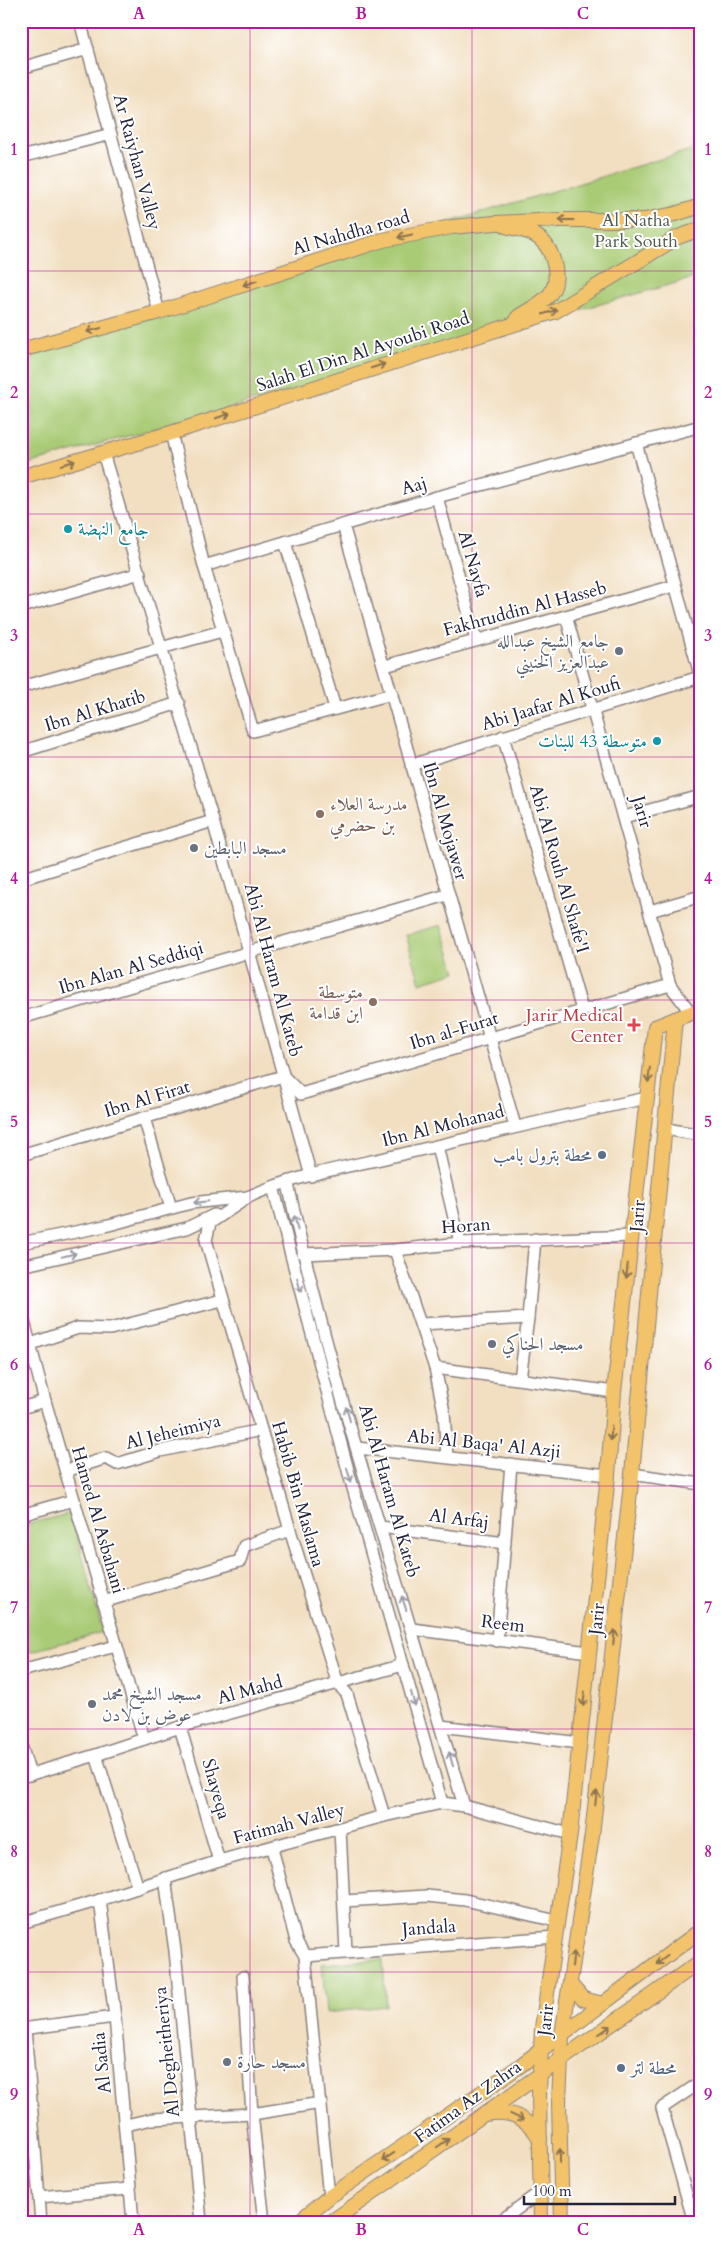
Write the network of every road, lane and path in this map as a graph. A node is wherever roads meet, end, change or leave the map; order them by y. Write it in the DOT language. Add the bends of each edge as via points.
graph roads {
  1 [pos="80,21"];
  2 [pos="698,21"];
  3 [pos="701,28"];
  4 [pos="88,50"];
  5 [pos="21,68"];
  6 [pos="111,134"];
  7 [pos="21,158"];
  8 [pos="701,201"];
  9 [pos="695,208"];
  10 [pos="495,223"];
  11 [pos="701,229"];
  12 [pos="701,236"];
  13 [pos="678,237"];
  14 [pos="160,312"];
  15 [pos="505,325"];
  16 [pos="21,350"];
  17 [pos="701,426"];
  18 [pos="171,433"];
  19 [pos="636,443"];
  20 [pos="103,453"];
  21 [pos="21,477"];
  22 [pos="436,497"];
  23 [pos="343,525"];
  24 [pos="285,542"];
  25 [pos="204,566"];
  26 [pos="140,573"];
  27 [pos="674,586"];
  28 [pos="21,607"];
  29 [pos="566,616"];
  30 [pos="222,631"];
  31 [pos="476,640"];
  32 [pos="160,647"];
  33 [pos="385,666"];
  34 [pos="701,678"];
  35 [pos="21,688"];
  36 [pos="392,694"];
  37 [pos="179,703"];
  38 [pos="335,708"];
  39 [pos="592,710"];
  40 [pos="503,736"];
  41 [pos="21,752"];
  42 [pos="411,765"];
  43 [pos="701,796"];
  44 [pos="624,817"];
  45 [pos="214,821"];
  46 [pos="21,879"];
  47 [pos="447,895"];
  48 [pos="701,896"];
  49 [pos="650,911"];
  50 [pos="250,952"];
  51 [pos="670,985"];
  52 [pos="582,1010"];
  53 [pos="696,1011"];
  54 [pos="21,1018"];
  55 [pos="675,1019"];
  56 [pos="488,1039"];
  57 [pos="283,1076"];
  58 [pos="647,1098"];
  59 [pos="144,1118"];
  60 [pos="514,1126"];
  61 [pos="666,1129"];
  62 [pos="701,1135"];
  63 [pos="437,1146"];
  64 [pos="21,1155"];
  65 [pos="311,1176"];
  66 [pos="288,1184"];
  67 [pos="273,1187"];
  68 [pos="250,1196"];
  69 [pos="171,1208"];
  70 [pos="631,1236"];
  71 [pos="535,1239"];
  72 [pos="21,1243"];
  73 [pos="460,1243"];
  74 [pos="395,1250"];
  75 [pos="303,1254"];
  76 [pos="21,1266"];
  77 [pos="222,1300"];
  78 [pos="21,1310"];
  79 [pos="528,1318"];
  80 [pos="421,1324"];
  81 [pos="31,1344"];
  82 [pos="434,1368"];
  83 [pos="520,1379"];
  84 [pos="614,1392"];
  85 [pos="45,1401"];
  86 [pos="21,1408"];
  87 [pos="261,1430"];
  88 [pos="357,1448"];
  89 [pos="446,1458"];
  90 [pos="511,1464"];
  91 [pos="66,1471"];
  92 [pos="632,1474"];
  93 [pos="608,1475"];
  94 [pos="701,1484"];
  95 [pos="74,1500"];
  96 [pos="21,1515"];
  97 [pos="380,1527"];
  98 [pos="290,1530"];
  99 [pos="504,1543"];
  100 [pos="103,1602"];
  101 [pos="412,1629"];
  102 [pos="497,1641"];
  103 [pos="116,1646"];
  104 [pos="589,1652"];
  105 [pos="404,1665"];
  106 [pos="21,1671"];
  107 [pos="338,1684"];
  108 [pos="441,1726"];
  109 [pos="180,1727"];
  110 [pos="144,1739"];
  111 [pos="580,1743"];
  112 [pos="21,1745"];
  113 [pos="96,1755"];
  114 [pos="26,1776"];
  115 [pos="442,1803"];
  116 [pos="464,1806"];
  117 [pos="384,1816"];
  118 [pos="340,1829"];
  119 [pos="570,1834"];
  120 [pos="272,1848"];
  121 [pos="219,1862"];
  122 [pos="165,1878"];
  123 [pos="138,1888"];
  124 [pos="100,1900"];
  125 [pos="344,1901"];
  126 [pos="557,1921"];
  127 [pos="21,1923"];
  128 [pos="701,1930"];
  129 [pos="556,1937"];
  130 [pos="346,1952"];
  131 [pos="305,1956"];
  132 [pos="701,1961"];
  133 [pos="243,1977"];
  134 [pos="570,1984"];
  135 [pos="603,2004"];
  136 [pos="544,2013"];
  137 [pos="115,2017"];
  138 [pos="566,2028"];
  139 [pos="23,2029"];
  140 [pos="582,2045"];
  141 [pos="540,2051"];
  142 [pos="560,2060"];
  143 [pos="517,2068"];
  144 [pos="539,2074"];
  145 [pos="701,2082"];
  146 [pos="526,2084"];
  147 [pos="539,2092"];
  148 [pos="559,2094"];
  149 [pos="321,2104"];
  150 [pos="252,2114"];
  151 [pos="485,2114"];
  152 [pos="192,2116"];
  153 [pos="126,2125"];
  154 [pos="540,2139"];
  155 [pos="129,2189"];
  156 [pos="540,2192"];
  157 [pos="39,2197"];
  158 [pos="330,2197"];
  159 [pos="41,2222"];
  160 [pos="133,2222"];
  161 [pos="201,2222"];
  162 [pos="264,2222"];
  163 [pos="298,2222"];
  164 [pos="331,2222"];
  165 [pos="499,2222"];
  166 [pos="541,2222"];
  167 [pos="562,2222"];
  168 [pos="694,2222"];
  1 -- 4 [label="street, Ar Raiyhan Valley"];
  2 -- 3 [label="main road"];
  4 -- 5 [label="street"];
  4 -- 6 [label="street, Ar Raiyhan Valley"];
  6 -- 7 [label="street"];
  6 -- 14 [label="street, Ar Raiyhan Valley"];
  8 -- 9 [label="main road"];
  9 -- 10 [label="main road, Al Nahdha road, one-way" via="644,220"];
  10 -- 14 [label="main road, Al Nahdha road, one-way" via="383,240"];
  10 -- 15 [label="main road" via="537,236 549,251 554,267 555,283 550,295"];
  11 -- 13 [label="main road, Salah El Din Al Ayoubi Road"];
  12 -- 13 [label="main road"];
  15 -- 13 [label="main road, Salah El Din Al Ayoubi Road, one-way" via="556,311"];
  14 -- 16 [label="main road, Al Nahdha road, one-way"];
  18 -- 15 [label="main road, Salah El Din Al Ayoubi Road, one-way"];
  17 -- 19 [label="street, Aaj"];
  18 -- 20 [label="main road, Salah El Din Al Ayoubi Road"];
  18 -- 25 [label="street"];
  19 -- 22 [label="street, Aaj"];
  19 -- 27 [label="street"];
  21 -- 20 [label="main road, Salah El Din Al Ayoubi Road, one-way"];
  20 -- 26 [label="street, Abi Al Haram Al Kateb"];
  22 -- 23 [label="street, Aaj"];
  22 -- 31 [label="street, Al Nayfa"];
  23 -- 24 [label="street, Aaj"];
  23 -- 33 [label="street, Ibn Al Mojawer"];
  24 -- 25 [label="street, Aaj"];
  24 -- 38 [label="street"];
  25 -- 30 [label="street"];
  26 -- 28 [label="street"];
  26 -- 32 [label="street, Abi Al Haram Al Kateb"];
  27 -- 29 [label="street, Fakhruddin Al Hasseb"];
  27 -- 34 [label="street"];
  29 -- 31 [label="street, Fakhruddin Al Hasseb"];
  29 -- 39 [label="street, Jarir"];
  30 -- 32 [label="street"];
  30 -- 38 [label="street" via="253,731"];
  31 -- 33 [label="street, Fakhruddin Al Hasseb"];
  32 -- 35 [label="street"];
  32 -- 37 [label="street, Abi Al Haram Al Kateb"];
  33 -- 36 [label="street, Ibn Al Mojawer"];
  34 -- 39 [label="street, Abi Jaafar Al Koufi"];
  36 -- 38 [label="street"];
  36 -- 42 [label="street, Ibn Al Mojawer"];
  37 -- 41 [label="street, Ibn Al Khatib"];
  37 -- 45 [label="street, Abi Al Haram Al Kateb"];
  39 -- 40 [label="street, Abi Jaafar Al Koufi"];
  39 -- 44 [label="street, Jarir"];
  40 -- 42 [label="street, Abi Jaafar Al Koufi"];
  40 -- 52 [label="street, Abi Al Rouh Al Shafe'I"];
  42 -- 47 [label="street, Ibn Al Mojawer"];
  43 -- 44 [label="street"];
  44 -- 49 [label="street, Jarir"];
  45 -- 46 [label="street"];
  45 -- 50 [label="street, Abi Al Haram Al Kateb"];
  47 -- 50 [label="street, Ibn Alan Al Seddiqi"];
  47 -- 56 [label="street, Ibn Al Mojawer"];
  48 -- 49 [label="street"];
  49 -- 51 [label="street, Jarir"];
  50 -- 54 [label="street, Ibn Alan Al Seddiqi"];
  50 -- 57 [label="street, Abi Al Haram Al Kateb"];
  51 -- 52 [label="street, Ibn al-Furat"];
  51 -- 53 [label="street, Jarir"];
  52 -- 56 [label="street, Ibn al-Furat"];
  53 -- 55 [label="main road"];
  55 -- 58 [label="main road, Jarir, one-way" via="655,1027"];
  55 -- 61 [label="main road, Jarir"];
  56 -- 57 [label="street, Ibn al-Furat" via="301,1094"];
  56 -- 60 [label="street, Ibn Al Mojawer"];
  57 -- 59 [label="street, Ibn Al Firat"];
  57 -- 65 [label="street, Abi Al Haram Al Kateb"];
  58 -- 60 [label="street, Ibn Al Mohanad"];
  58 -- 70 [label="main road, Jarir"];
  59 -- 64 [label="street, Ibn Al Firat"];
  59 -- 69 [label="street"];
  60 -- 63 [label="street, Ibn Al Mohanad"];
  61 -- 62 [label="street"];
  61 -- 92 [label="main road, Jarir"];
  63 -- 65 [label="street, Ibn Al Mohanad"];
  63 -- 73 [label="street"];
  65 -- 66 [label="street, Ibn Al Mohanad"];
  66 -- 67 [label="street, Ibn Al Mohanad"];
  75 -- 66 [label="street, Abi Al Haram Al Kateb, one-way"];
  67 -- 68 [label="street, Ibn Al Mohanad"];
  67 -- 105 [label="street, Abi Al Haram Al Kateb, one-way" via="349,1474"];
  68 -- 69 [label="street, Ibn Al Mohanad, one-way"];
  76 -- 68 [label="street, Ibn Al Mohanad, one-way" via="187,1228"];
  68 -- 77 [label="street, Habib Bin Maslama" via="210,1223 206,1240"];
  69 -- 72 [label="street, Ibn Al Mohanad" via="105,1226"];
  70 -- 71 [label="street, Horan"];
  70 -- 84 [label="main road, Jarir, one-way"];
  71 -- 73 [label="street, Horan"];
  71 -- 79 [label="street"];
  73 -- 74 [label="street, Horan"];
  74 -- 75 [label="street, Horan"];
  74 -- 80 [label="street"];
  88 -- 75 [label="street, Abi Al Haram Al Kateb, one-way"];
  77 -- 81 [label="street" via="110,1329 78,1328"];
  77 -- 87 [label="street, Habib Bin Maslama"];
  78 -- 81 [label="street, Hamed Al Asbahani"];
  79 -- 80 [label="street"];
  79 -- 83 [label="street"];
  80 -- 82 [label="street"];
  81 -- 85 [label="street, Hamed Al Asbahani"];
  82 -- 83 [label="street"];
  82 -- 89 [label="street" via="444,1412"];
  83 -- 84 [label="street"];
  84 -- 93 [label="main road, Jarir, one-way"];
  85 -- 86 [label="street"];
  85 -- 91 [label="street, Hamed Al Asbahani"];
  87 -- 91 [label="street, Al Jeheimiya" via="160,1451 117,1464 106,1458"];
  87 -- 98 [label="street, Habib Bin Maslama"];
  88 -- 89 [label="street, Abi Al Baqa' Al Azji"];
  88 -- 97 [label="street, Abi Al Haram Al Kateb"];
  89 -- 90 [label="street, Abi Al Baqa' Al Azji"];
  90 -- 93 [label="street, Abi Al Baqa' Al Azji"];
  90 -- 99 [label="street"];
  91 -- 95 [label="street, Hamed Al Asbahani"];
  92 -- 94 [label="street"];
  134 -- 92 [label="main road, Jarir, one-way" via="592,1835"];
  93 -- 104 [label="main road, Jarir"];
  95 -- 96 [label="street"];
  95 -- 100 [label="street, Hamed Al Asbahani"];
  97 -- 99 [label="street, Al Arfaj"];
  101 -- 97 [label="street, Abi Al Haram Al Kateb, one-way"];
  98 -- 100 [label="street" via="244,1546 240,1561"];
  98 -- 107 [label="street, Habib Bin Maslama"];
  99 -- 102 [label="street"];
  100 -- 103 [label="street, Hamed Al Asbahani"];
  101 -- 102 [label="street, Reem"];
  101 -- 108 [label="street, Abi Al Haram Al Kateb"];
  102 -- 104 [label="street, Reem"];
  103 -- 106 [label="street"];
  103 -- 110 [label="street, Hamed Al Asbahani"];
  104 -- 111 [label="main road, Jarir, one-way"];
  105 -- 107 [label="street, Al Mahd"];
  105 -- 115 [label="street, Abi Al Haram Al Kateb, one-way"];
  107 -- 109 [label="street, Al Mahd"];
  107 -- 117 [label="street, Habib Bin Maslama" via="347,1694"];
  108 -- 111 [label="street"];
  116 -- 108 [label="street, Abi Al Haram Al Kateb, one-way"];
  109 -- 110 [label="street, Al Mahd"];
  109 -- 121 [label="street, Shayeqa"];
  110 -- 113 [label="street, Al Mahd"];
  111 -- 119 [label="main road, Jarir"];
  112 -- 114 [label="street"];
  113 -- 114 [label="street, Al Mahd"];
  113 -- 123 [label="street"];
  115 -- 116 [label="street, Fatimah Valley"];
  115 -- 117 [label="street, Fatimah Valley"];
  116 -- 119 [label="street, Fatimah Valley"];
  117 -- 118 [label="street, Fatimah Valley"];
  118 -- 120 [label="street, Fatimah Valley"];
  118 -- 125 [label="street"];
  119 -- 126 [label="main road, Jarir"];
  120 -- 121 [label="street, Fatimah Valley"];
  120 -- 131 [label="street" via="296,1941"];
  121 -- 122 [label="street, Fatimah Valley"];
  122 -- 123 [label="street, Fatimah Valley"];
  122 -- 152 [label="street, Al Degheitheriya"];
  123 -- 124 [label="street, Fatimah Valley"];
  124 -- 127 [label="street, Fatimah Valley"];
  124 -- 137 [label="street, Al Sadia"];
  125 -- 126 [label="street" via="427,1896 465,1900"];
  125 -- 130 [label="street"];
  126 -- 129 [label="main road, Jarir"];
  128 -- 135 [label="main road, one-way"];
  129 -- 130 [label="street, Jandala"];
  129 -- 136 [label="main road, Jarir"];
  130 -- 131 [label="street, Jandala"];
  131 -- 149 [label="street"];
  140 -- 132 [label="main road, Fatima Az Zahra, one-way"];
  133 -- 150 [label="street"];
  134 -- 135 [label="main road" via="583,2000"];
  134 -- 138 [label="main road, Jarir"];
  135 -- 138 [label="main road"];
  136 -- 138 [label="main road" via="544,2024 550,2032"];
  136 -- 141 [label="main road, Jarir"];
  137 -- 139 [label="street"];
  137 -- 153 [label="street, Al Sadia"];
  138 -- 140 [label="main road" via="566,2044"];
  138 -- 141 [label="main road"];
  138 -- 142 [label="main road, Jarir"];
  139 -- 157 [label="street"];
  140 -- 142 [label="main road, Fatima Az Zahra"];
  141 -- 143 [label="main road"];
  141 -- 144 [label="main road, Jarir"];
  142 -- 144 [label="main road, Fatima Az Zahra"];
  142 -- 148 [label="main road, Jarir"];
  143 -- 146 [label="main road" via="530,2068"];
  143 -- 158 [label="main road, one-way"];
  144 -- 146 [label="main road, Fatima Az Zahra"];
  144 -- 147 [label="main road, Jarir"];
  145 -- 168 [label="street" via="662,2108"];
  146 -- 151 [label="main road, Fatima Az Zahra"];
  147 -- 148 [label="main road" via="549,2079 556,2084"];
  147 -- 154 [label="main road, Jarir"];
  167 -- 148 [label="main road, Jarir, one-way"];
  149 -- 150 [label="street"];
  149 -- 158 [label="street"];
  150 -- 152 [label="street"];
  150 -- 162 [label="street"];
  151 -- 154 [label="main road, one-way" via="513,2114 529,2124"];
  164 -- 151 [label="main road, Fatima Az Zahra, one-way"];
  152 -- 153 [label="street"];
  152 -- 161 [label="street, Al Degheitheriya"];
  153 -- 155 [label="street, Al Sadia"];
  154 -- 156 [label="main road, Jarir"];
  155 -- 157 [label="street"];
  155 -- 160 [label="street, Al Sadia"];
  156 -- 165 [label="street"];
  156 -- 166 [label="main road, Jarir"];
  157 -- 159 [label="street"];
  158 -- 163 [label="main road"];
}
